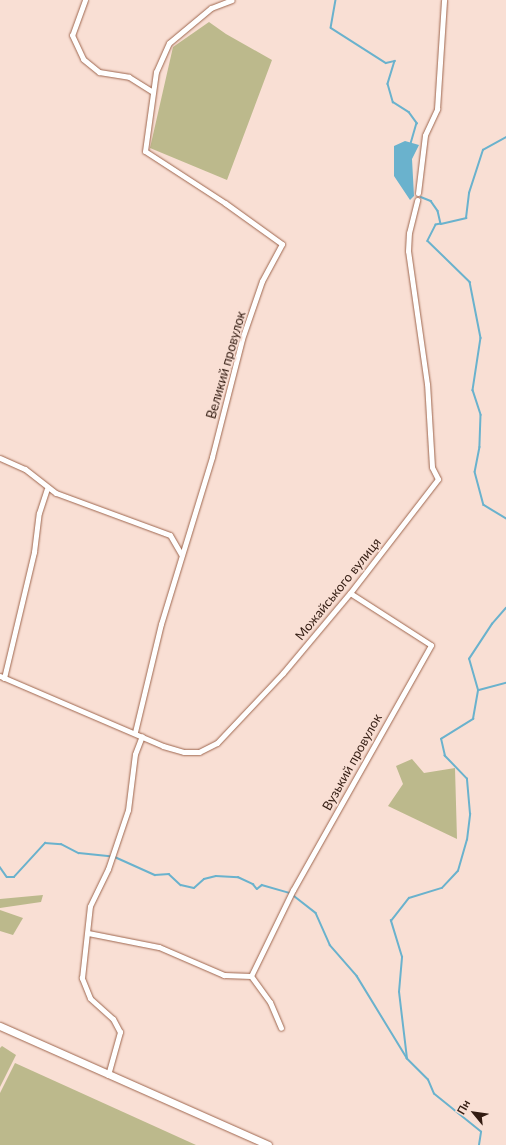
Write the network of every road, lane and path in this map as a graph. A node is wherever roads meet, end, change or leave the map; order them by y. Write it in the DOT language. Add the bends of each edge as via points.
graph roads {
  1 [pos="85,0"];
  2 [pos="232,0"];
  3 [pos="444,0"];
  4 [pos="153,92"];
  5 [pos="418,193"];
  6 [pos="417,200"];
  7 [pos="0,458"];
  8 [pos="48,489"];
  9 [pos="181,554"];
  10 [pos="350,593"];
  11 [pos="2,677"];
  12 [pos="135,732"];
  13 [pos="142,736"];
  14 [pos="88,933"];
  15 [pos="252,976"];
  16 [pos="0,1026"];
  17 [pos="281,1028"];
  18 [pos="108,1075"];
  19 [pos="268,1145"];
  1 -- 4 [label="street" via="72,35 83,59 99,72 129,77"];
  2 -- 4 [label="street, Великий провулок" via="211,8 169,43 156,72"];
  3 -- 5 [label="street" via="437,109 424,135"];
  4 -- 9 [label="street, Великий провулок" via="145,151 282,244 262,281 242,339 212,457"];
  6 -- 10 [label="street, Можайського вулиця" via="409,232 408,251 427,384 432,468 438,479"];
  7 -- 8 [label="street" via="43,481"];
  8 -- 9 [label="street" via="72,500 161,530 174,540"];
  8 -- 11 [label="street" via="39,513 34,552"];
  9 -- 12 [label="street, Великий провулок"];
  10 -- 13 [label="street, Можайського вулиця" via="283,673 217,743 199,752 184,752"];
  10 -- 15 [label="street, Вузький провулок" via="431,645 293,890"];
  11 -- 12 [label="street, Можайського вулиця"];
  12 -- 13 [label="street, Можайського вулиця"];
  13 -- 14 [label="street" via="135,754 128,810 108,868 93,896"];
  14 -- 15 [label="street" via="159,947 224,975"];
  14 -- 18 [label="street" via="82,978 90,998 113,1019 120,1032"];
  15 -- 17 [label="street" via="270,1002"];
  16 -- 18 [label="main road"];
  18 -- 19 [label="main road"];
}
